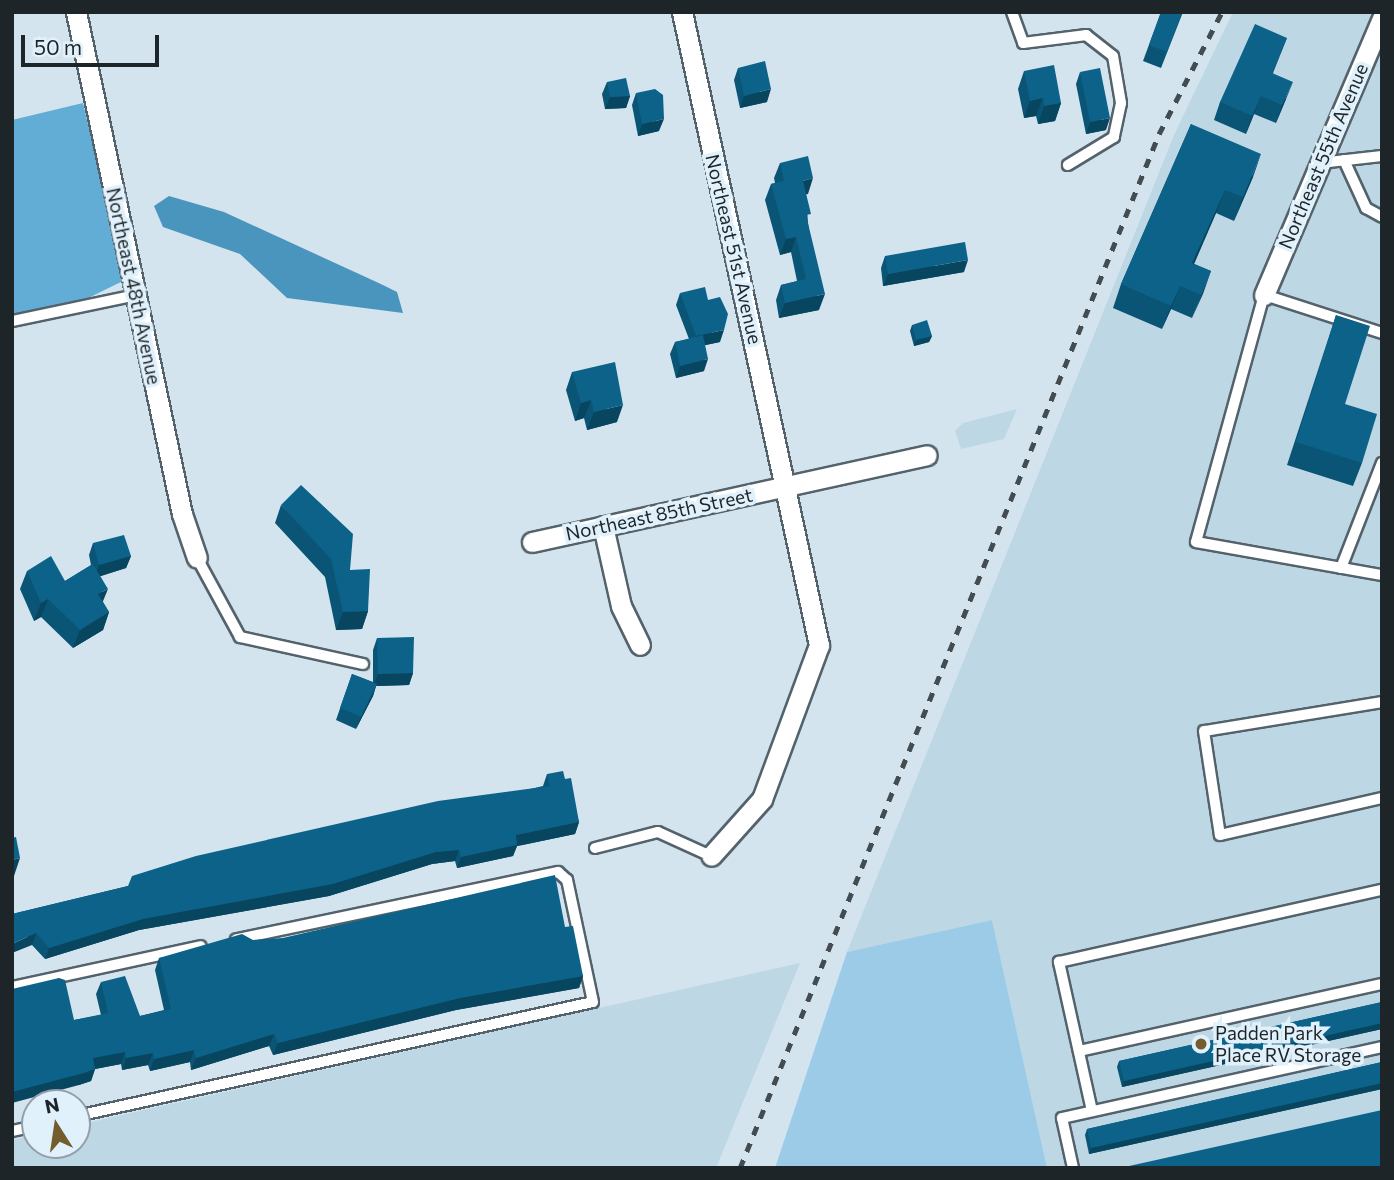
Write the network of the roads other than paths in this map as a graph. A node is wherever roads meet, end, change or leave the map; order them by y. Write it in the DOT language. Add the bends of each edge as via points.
graph roads {
  1 [pos="76,12"];
  2 [pos="682,12"];
  3 [pos="1012,12"];
  4 [pos="1382,18"];
  5 [pos="1382,156"];
  6 [pos="1344,160"];
  7 [pos="1320,163"];
  8 [pos="1068,165"];
  9 [pos="1382,218"];
  10 [pos="136,295"];
  11 [pos="1264,295"];
  12 [pos="12,321"];
  13 [pos="1382,333"];
  14 [pos="927,456"];
  15 [pos="1382,463"];
  16 [pos="787,486"];
  17 [pos="1377,487"];
  18 [pos="603,527"];
  19 [pos="532,542"];
  20 [pos="197,558"];
  21 [pos="1341,568"];
  22 [pos="1382,575"];
  23 [pos="640,645"];
  24 [pos="363,664"];
  25 [pos="1382,702"];
  26 [pos="1382,798"];
  27 [pos="595,848"];
  28 [pos="711,856"];
  29 [pos="1382,890"];
  30 [pos="1382,984"];
  31 [pos="12,987"];
  32 [pos="1382,1047"];
  33 [pos="1079,1051"];
  34 [pos="1092,1111"];
  35 [pos="91,1113"];
  36 [pos="1073,1168"];
  1 -- 10 [label="street, Northeast 48th Avenue"];
  2 -- 16 [label="street, Northeast 51st Avenue"];
  3 -- 8 [label="lane" via="1023,43 1086,35 1113,56 1121,103 1114,137"];
  4 -- 7 [label="street, Northeast 55th Avenue"];
  5 -- 6 [label="lane"];
  6 -- 7 [label="lane"];
  6 -- 9 [label="lane" via="1366,208"];
  7 -- 11 [label="street, Northeast 55th Avenue"];
  10 -- 12 [label="lane"];
  10 -- 20 [label="street, Northeast 48th Avenue"];
  11 -- 13 [label="lane"];
  11 -- 21 [label="lane" via="1196,542"];
  14 -- 16 [label="street, Northeast 85th Street"];
  15 -- 17 [label="lane"];
  16 -- 18 [label="street, Northeast 85th Street"];
  16 -- 28 [label="street, Northeast 51st Avenue" via="818,658 762,799"];
  17 -- 21 [label="lane"];
  18 -- 19 [label="street, Northeast 85th Street"];
  18 -- 23 [label="street" via="621,606"];
  20 -- 24 [label="lane" via="240,637"];
  21 -- 22 [label="lane"];
  25 -- 26 [label="lane" via="1205,731 1220,835"];
  27 -- 28 [label="lane" via="659,832"];
  29 -- 33 [label="lane" via="1059,962"];
  30 -- 33 [label="lane"];
  31 -- 35 [label="lane" via="541,873 558,872 568,880 593,1002"];
  32 -- 34 [label="lane"];
  33 -- 34 [label="lane"];
  34 -- 36 [label="lane" via="1062,1118"];
}
